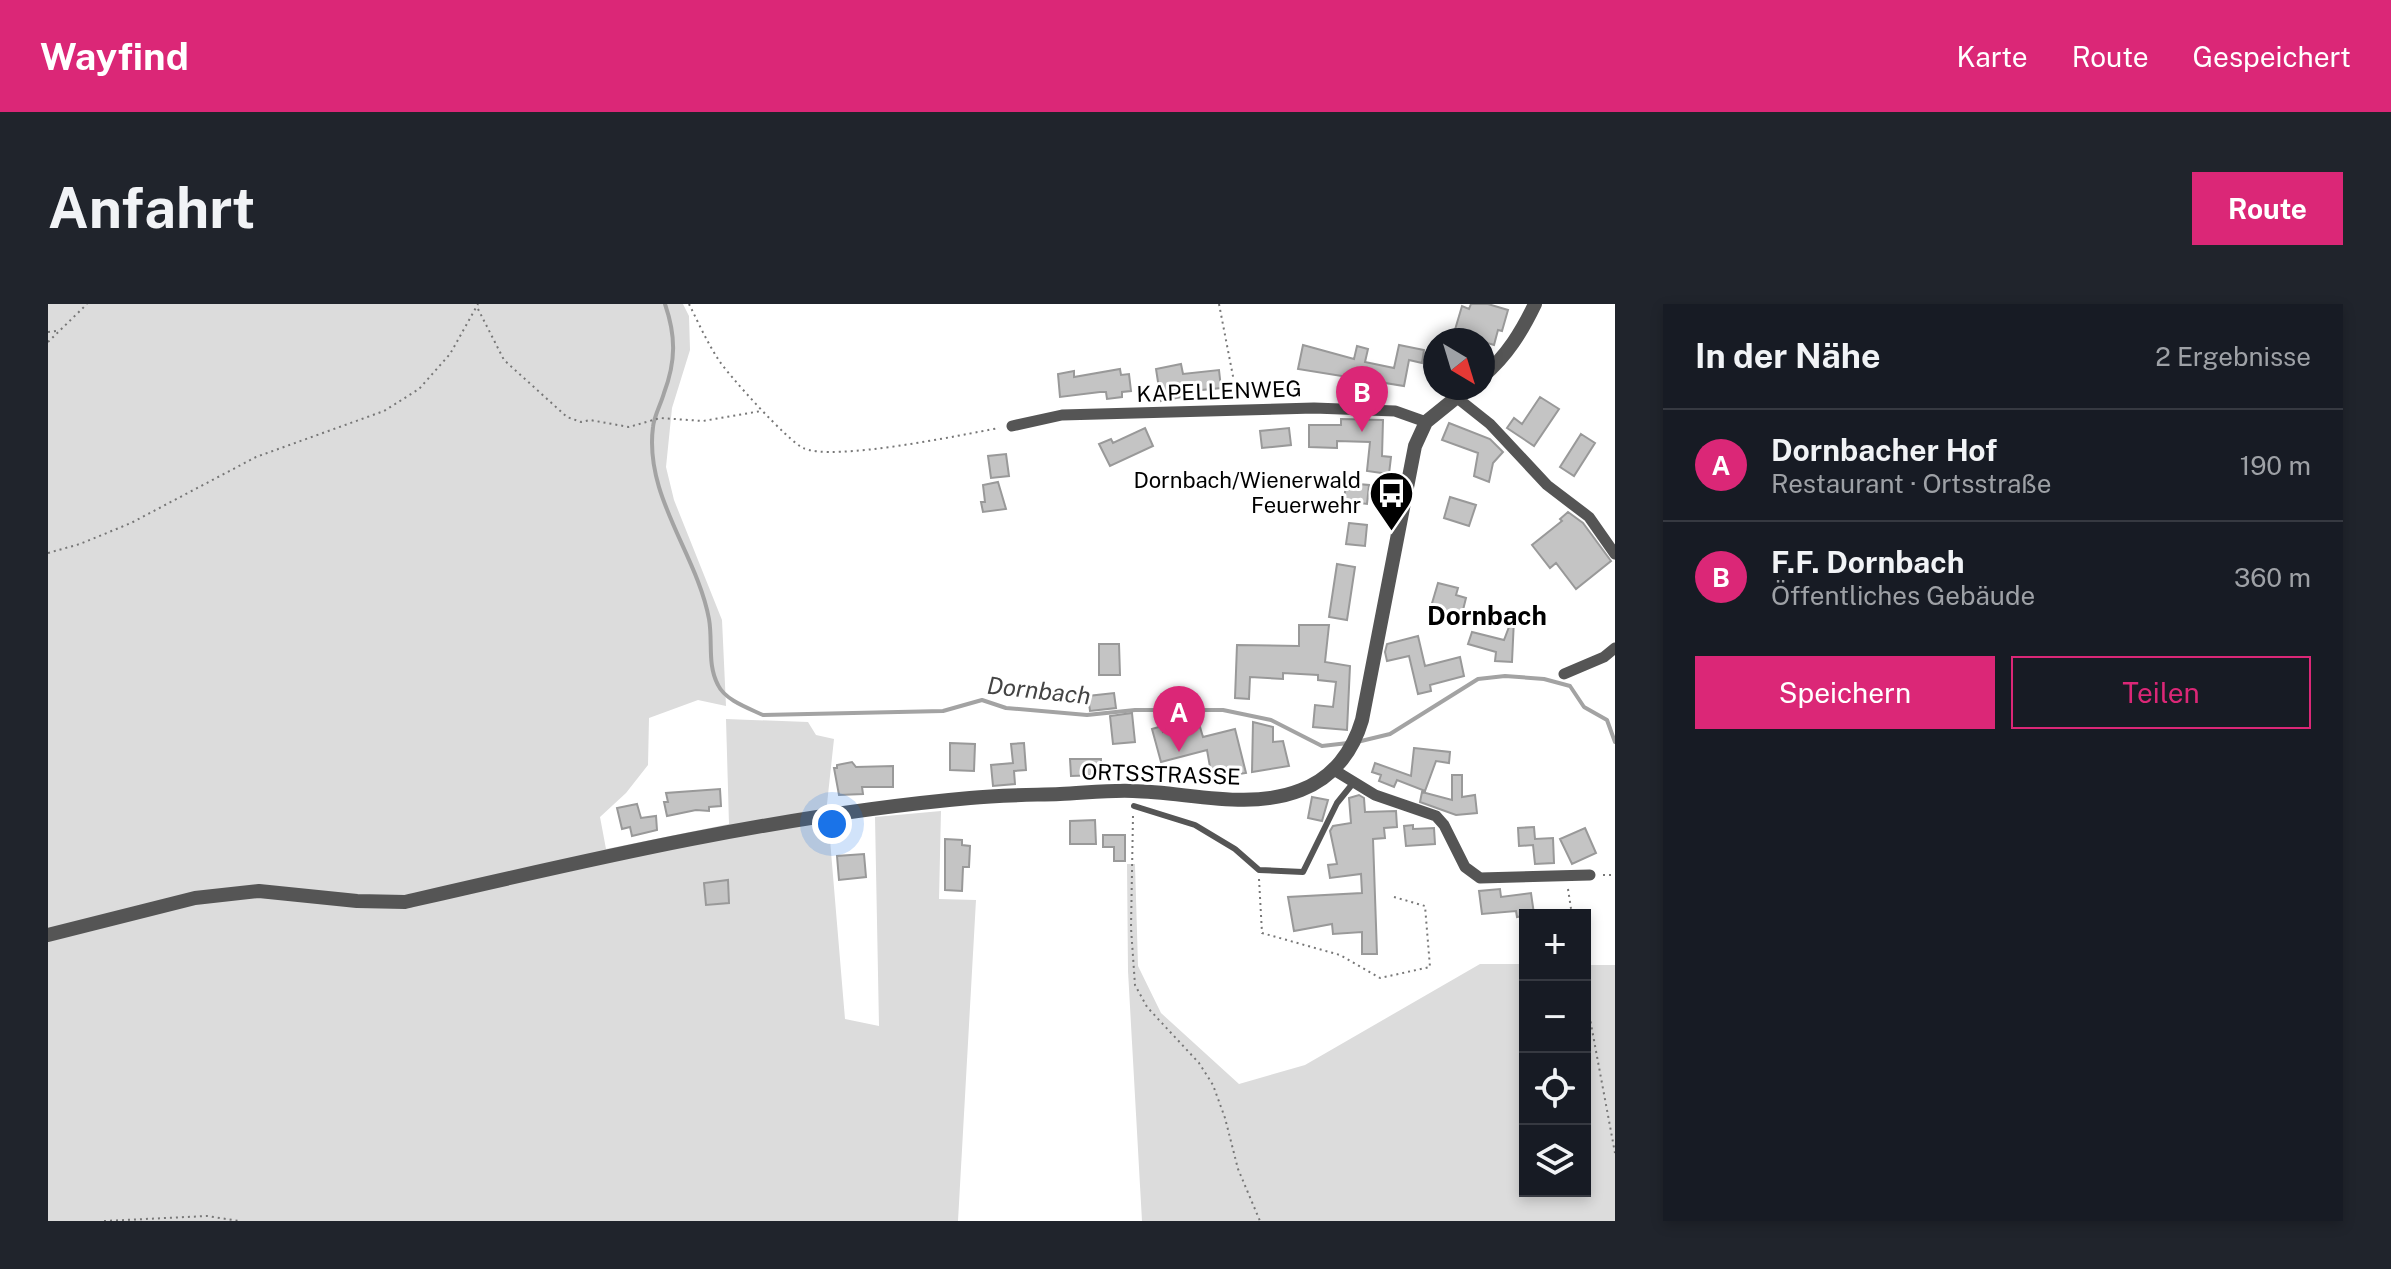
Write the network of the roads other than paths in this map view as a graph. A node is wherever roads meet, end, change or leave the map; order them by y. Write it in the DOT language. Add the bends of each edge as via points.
graph roads {
  1 [pos="1535,304"];
  2 [pos="1495,365"];
  3 [pos="1453,400"];
  4 [pos="1468,400"];
  5 [pos="1426,422"];
  6 [pos="1012,426"];
  7 [pos="1615,554"];
  8 [pos="1615,648"];
  9 [pos="1564,674"];
  10 [pos="1334,770"];
  11 [pos="1354,782"];
  12 [pos="1134,806"];
  13 [pos="1590,875"];
  14 [pos="48,935"];
  1 -- 2 [label="street" via="1521,333"];
  3 -- 5 [label="street"];
  4 -- 7 [label="street" via="1547,485 1589,517"];
  5 -- 6 [label="street, KAPELLENWEG" via="1395,411 1314,408 1062,415"];
  5 -- 10 [label="street, ORTSSTRASSE" via="1415,446 1362,720 1355,742"];
  8 -- 9 [label="street"];
  10 -- 11 [label="street"];
  10 -- 14 [label="street, ORTSSTRASSE" via="1302,790 1268,798 1135,791 971,798 842,813 583,861 405,902 259,891 195,898"];
  11 -- 12 [label="lane" via="1337,803 1303,872 1259,870 1195,825"];
  11 -- 13 [label="street" via="1436,816 1465,867 1480,878"];
}
